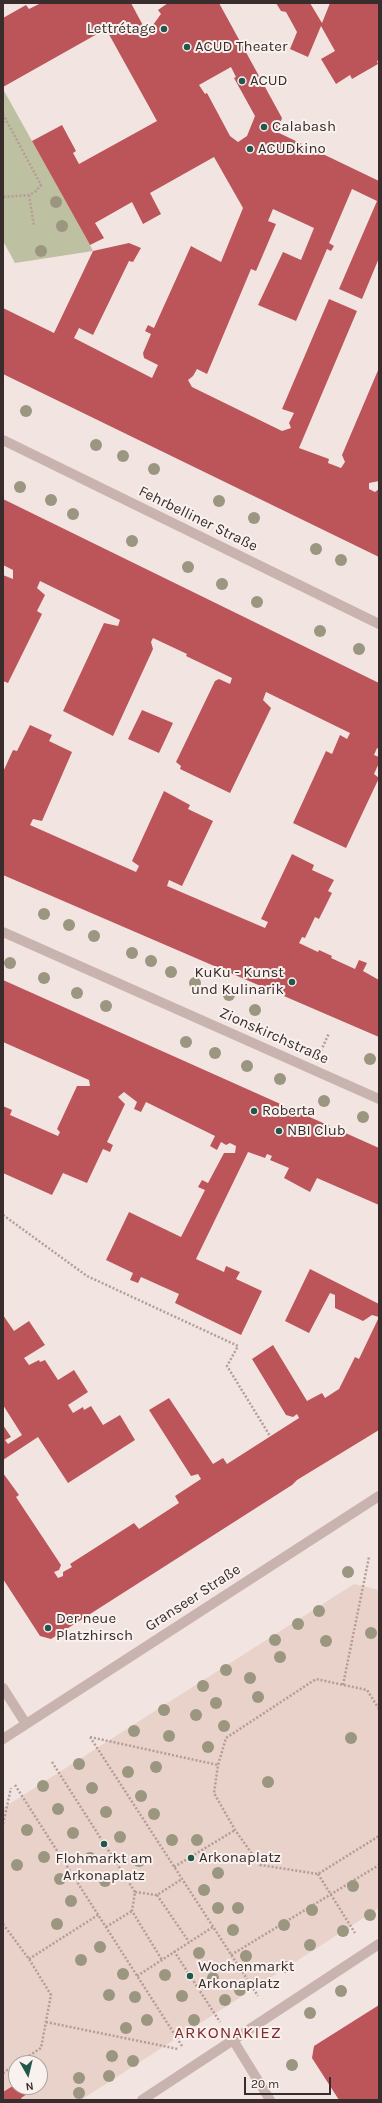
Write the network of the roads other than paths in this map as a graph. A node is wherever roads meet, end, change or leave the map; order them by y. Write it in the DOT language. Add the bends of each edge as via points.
graph roads {
  1 [pos="3,440"];
  2 [pos="379,624"];
  3 [pos="3,932"];
  4 [pos="379,1099"];
  5 [pos="379,1496"];
  6 [pos="3,1688"];
  7 [pos="26,1724"];
  8 [pos="3,1739"];
  9 [pos="379,1944"];
  10 [pos="232,2040"];
  11 [pos="142,2100"];
  12 [pos="270,2100"];
  1 -- 2 [label="street, Fehrbelliner Straße"];
  3 -- 4 [label="street, Zionskirchstraße"];
  5 -- 7 [label="street, Granseer Straße"];
  6 -- 7 [label="street"];
  7 -- 8 [label="street, Granseer Straße"];
  9 -- 10 [label="street"];
  10 -- 11 [label="street"];
  10 -- 12 [label="street"];
}
